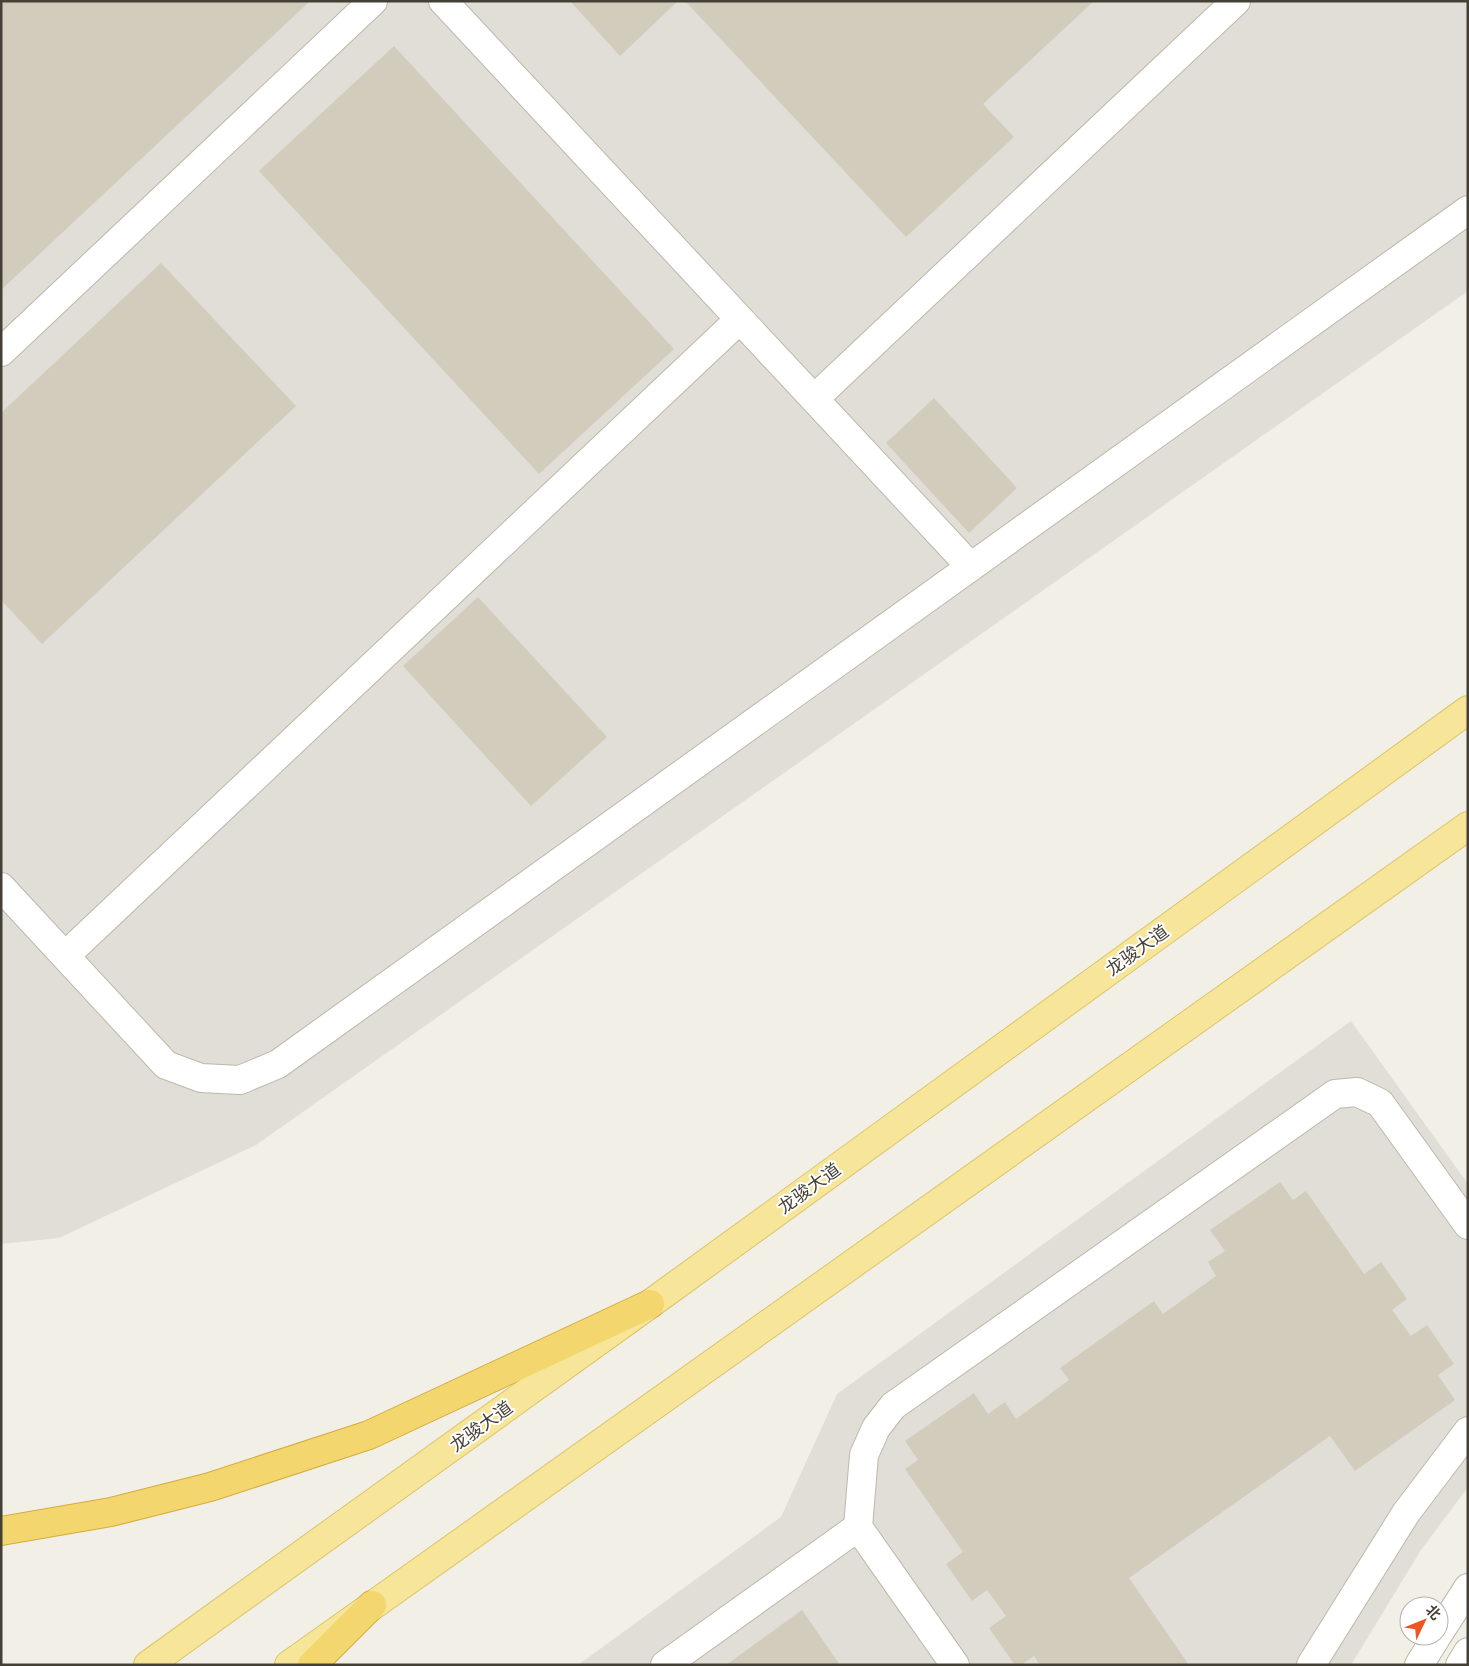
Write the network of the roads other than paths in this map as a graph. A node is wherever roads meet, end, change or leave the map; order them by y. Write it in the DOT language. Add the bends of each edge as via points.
graph roads {
  1 [pos="373,1"];
  2 [pos="443,1"];
  3 [pos="1236,1"];
  4 [pos="1468,210"];
  5 [pos="740,320"];
  6 [pos="1,352"];
  7 [pos="814,399"];
  8 [pos="970,566"];
  9 [pos="1468,710"];
  10 [pos="1468,826"];
  11 [pos="1,887"];
  12 [pos="65,956"];
  13 [pos="1468,1225"];
  14 [pos="650,1304"];
  15 [pos="1468,1431"];
  16 [pos="858,1527"];
  17 [pos="1,1531"];
  18 [pos="1468,1588"];
  19 [pos="372,1605"];
  20 [pos="1449,1618"];
  21 [pos="1431,1646"];
  22 [pos="1468,1652"];
  23 [pos="148,1665"];
  24 [pos="289,1665"];
  25 [pos="312,1665"];
  26 [pos="665,1665"];
  27 [pos="955,1665"];
  28 [pos="1311,1665"];
  29 [pos="1419,1665"];
  30 [pos="1460,1665"];
  1 -- 6 [label="street"];
  2 -- 5 [label="street"];
  3 -- 7 [label="street"];
  4 -- 8 [label="street"];
  5 -- 7 [label="street"];
  5 -- 12 [label="street"];
  7 -- 8 [label="street"];
  8 -- 12 [label="street" via="278,1064 240,1080 201,1078 166,1065"];
  9 -- 14 [label="main road, 龙骏大道"];
  10 -- 19 [label="main road"];
  11 -- 12 [label="street"];
  13 -- 16 [label="street" via="1380,1103 1357,1092 1335,1094 893,1406 876,1428 864,1455"];
  14 -- 17 [label="highway" via="369,1435 210,1487 111,1512"];
  14 -- 23 [label="main road, 龙骏大道"];
  15 -- 28 [label="street" via="1406,1513"];
  16 -- 26 [label="street"];
  16 -- 27 [label="street"];
  18 -- 20 [label="street"];
  19 -- 24 [label="main road"];
  19 -- 25 [label="highway"];
  21 -- 29 [label="street"];
  22 -- 30 [label="street"];
}
